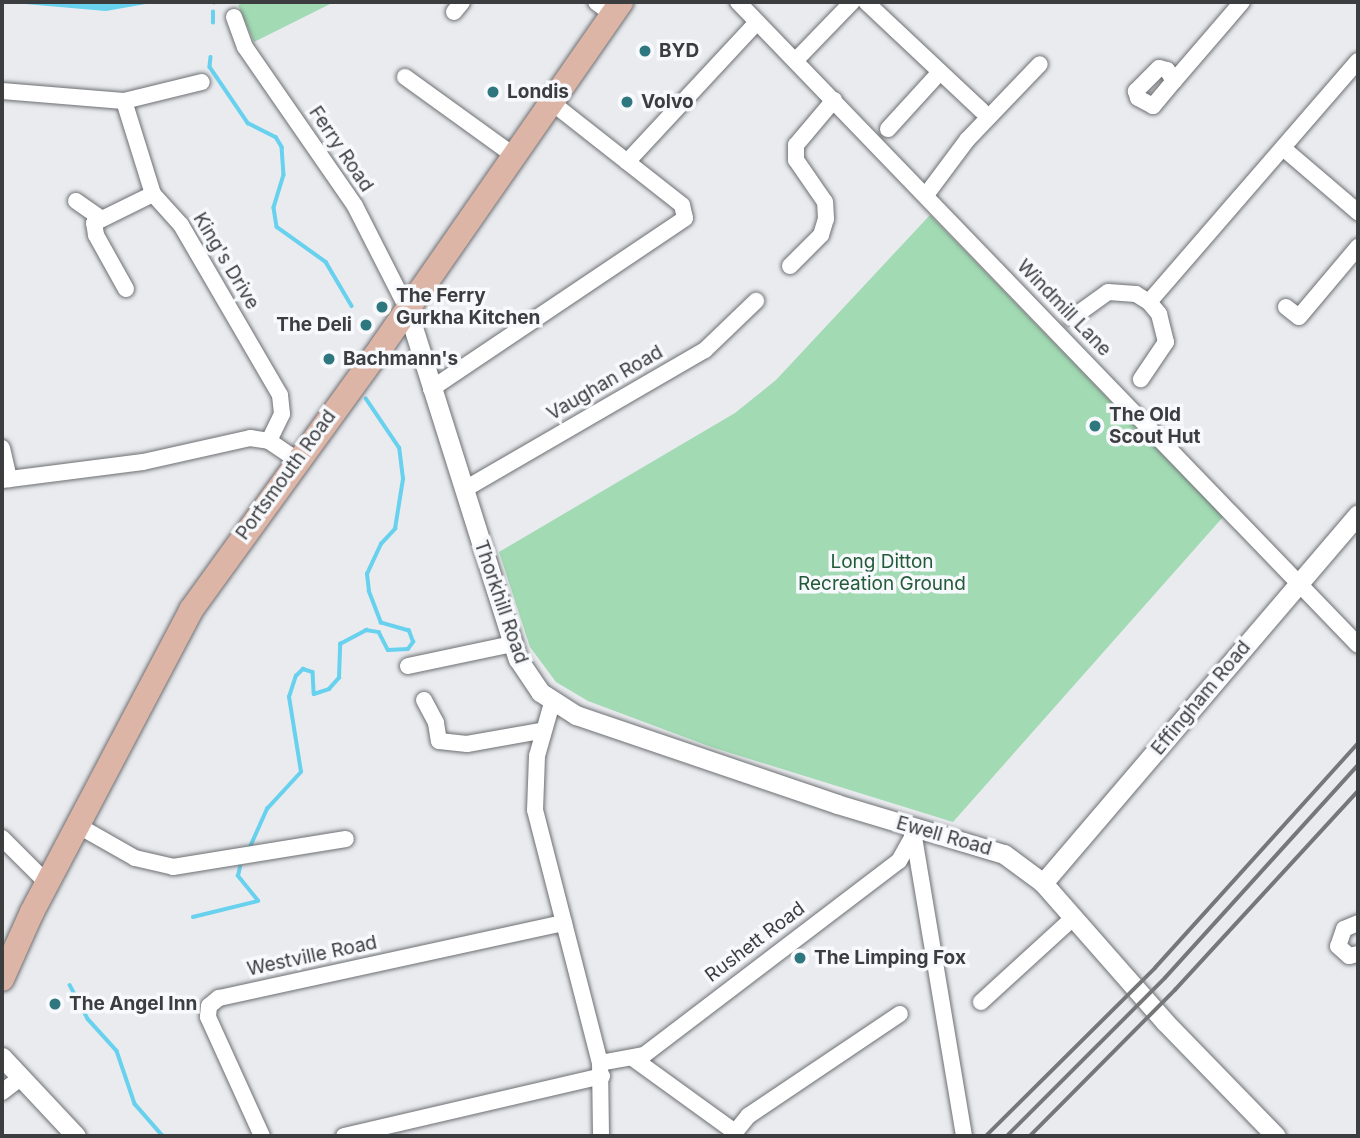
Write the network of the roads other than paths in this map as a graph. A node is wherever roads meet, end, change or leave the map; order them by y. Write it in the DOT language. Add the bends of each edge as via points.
graph roads {
  1 [pos="738,2"];
  2 [pos="852,2"];
  3 [pos="866,2"];
  4 [pos="1242,2"];
  5 [pos="610,6"];
  6 [pos="234,17"];
  7 [pos="757,22"];
  8 [pos="796,61"];
  9 [pos="1358,61"];
  10 [pos="1040,64"];
  11 [pos="939,73"];
  12 [pos="405,77"];
  13 [pos="1174,81"];
  14 [pos="202,82"];
  15 [pos="2,91"];
  16 [pos="834,100"];
  17 [pos="124,101"];
  18 [pos="551,102"];
  19 [pos="982,111"];
  20 [pos="888,129"];
  21 [pos="1283,148"];
  22 [pos="513,155"];
  23 [pos="627,162"];
  24 [pos="153,194"];
  25 [pos="926,195"];
  26 [pos="76,201"];
  27 [pos="1358,212"];
  28 [pos="99,217"];
  29 [pos="1358,247"];
  30 [pos="790,266"];
  31 [pos="126,289"];
  32 [pos="756,301"];
  33 [pos="1149,302"];
  34 [pos="407,308"];
  35 [pos="1072,318"];
  36 [pos="1299,318"];
  37 [pos="1140,379"];
  38 [pos="431,388"];
  39 [pos="270,441"];
  40 [pos="2,448"];
  41 [pos="297,460"];
  42 [pos="5,479"];
  43 [pos="465,489"];
  44 [pos="1358,514"];
  45 [pos="1298,583"];
  46 [pos="512,644"];
  47 [pos="1358,645"];
  48 [pos="408,666"];
  49 [pos="424,699"];
  50 [pos="552,703"];
  51 [pos="541,731"];
  52 [pos="76,825"];
  53 [pos="912,827"];
  54 [pos="2,838"];
  55 [pos="346,839"];
  56 [pos="1043,883"];
  57 [pos="48,884"];
  58 [pos="1074,917"];
  59 [pos="564,923"];
  60 [pos="1358,923"];
  61 [pos="1358,954"];
  62 [pos="2,979"];
  63 [pos="981,1002"];
  64 [pos="900,1014"];
  65 [pos="2,1057"];
  66 [pos="634,1059"];
  67 [pos="601,1070"];
  68 [pos="22,1077"];
  69 [pos="2,1092"];
  70 [pos="734,1134"];
  71 [pos="76,1136"];
  72 [pos="262,1136"];
  73 [pos="344,1136"];
  74 [pos="601,1136"];
  75 [pos="964,1136"];
  76 [pos="1276,1136"];
  1 -- 7 [label="street, Windmill Lane"];
  2 -- 8 [label="street"];
  3 -- 11 [label="street"];
  4 -- 13 [label="street"];
  5 -- 18 [label="main road, Portsmouth Road"];
  6 -- 34 [label="street, Ferry Road" via="245,47 355,206"];
  7 -- 8 [label="street, Windmill Lane"];
  7 -- 23 [label="street"];
  8 -- 16 [label="street, Windmill Lane"];
  9 -- 21 [label="street"];
  10 -- 25 [label="street" via="967,140"];
  11 -- 19 [label="street"];
  11 -- 20 [label="street"];
  12 -- 22 [label="street"];
  14 -- 17 [label="street"];
  15 -- 17 [label="street"];
  16 -- 25 [label="street, Windmill Lane"];
  16 -- 30 [label="street" via="796,145 796,160 825,202 826,219 821,235"];
  17 -- 24 [label="street, King's Drive"];
  18 -- 22 [label="main road, Portsmouth Road"];
  18 -- 23 [label="street"];
  21 -- 27 [label="street"];
  21 -- 33 [label="street"];
  22 -- 34 [label="main road, Portsmouth Road"];
  23 -- 38 [label="street" via="685,212 671,230"];
  24 -- 28 [label="street"];
  24 -- 39 [label="street, King's Drive" via="181,225 281,395 282,415"];
  25 -- 45 [label="street, Windmill Lane"];
  26 -- 28 [label="street"];
  28 -- 31 [label="street" via="94,223 96,235"];
  29 -- 36 [label="street"];
  32 -- 43 [label="street, Vaughan Road" via="705,350"];
  33 -- 35 [label="street" via="1136,294 1108,292"];
  33 -- 37 [label="street" via="1158,314 1166,342"];
  34 -- 38 [label="street, Thorkhill Road"];
  34 -- 41 [label="main road, Portsmouth Road"];
  38 -- 43 [label="street, Thorkhill Road"];
  39 -- 41 [label="street"];
  39 -- 42 [label="street" via="250,438 144,462"];
  40 -- 42 [label="street"];
  41 -- 52 [label="main road, Portsmouth Road" via="191,610"];
  43 -- 46 [label="street, Thorkhill Road"];
  44 -- 45 [label="street, Effingham Road"];
  45 -- 47 [label="street, Windmill Lane"];
  45 -- 56 [label="street, Effingham Road"];
  46 -- 48 [label="street"];
  46 -- 50 [label="street, Thorkhill Road" via="534,687"];
  49 -- 51 [label="street" via="439,741 467,744"];
  50 -- 51 [label="street"];
  50 -- 53 [label="street, Ewell Road" via="616,729"];
  51 -- 59 [label="street" via="535,810"];
  52 -- 55 [label="street" via="135,858 173,867"];
  52 -- 57 [label="main road, Portsmouth Road"];
  53 -- 56 [label="street, Ewell Road" via="986,847"];
  53 -- 66 [label="street, Rushett Road" via="908,848 899,861"];
  53 -- 75 [label="street"];
  54 -- 57 [label="street"];
  56 -- 58 [label="street, Ewell Road"];
  57 -- 62 [label="main road, Portsmouth Road"];
  58 -- 63 [label="street"];
  58 -- 76 [label="street, Ewell Road" via="1165,1022"];
  59 -- 67 [label="street"];
  59 -- 72 [label="street, Westville Road" via="219,998 209,1006 208,1017"];
  60 -- 61 [label="street" via="1344,929 1339,946 1349,956"];
  64 -- 70 [label="street" via="748,1116"];
  65 -- 68 [label="street"];
  66 -- 67 [label="street"];
  66 -- 70 [label="street"];
  67 -- 73 [label="street"];
  67 -- 74 [label="street"];
  68 -- 69 [label="street"];
  68 -- 71 [label="street"];
}
